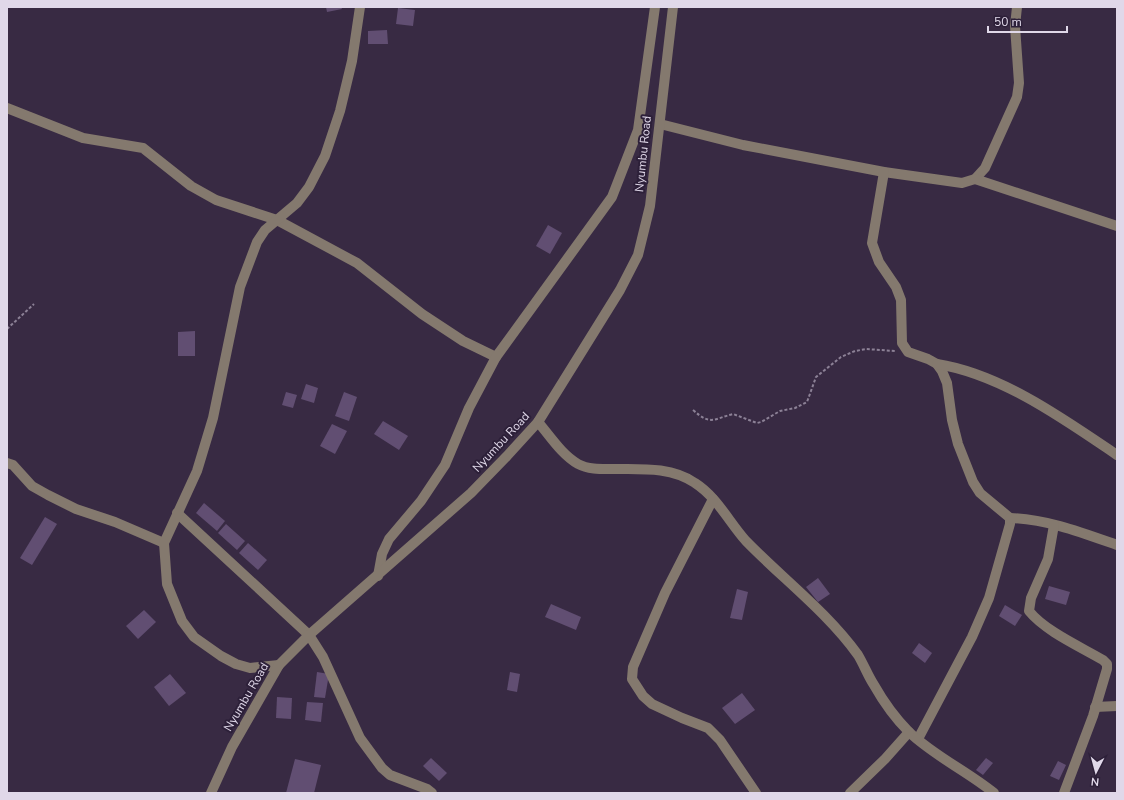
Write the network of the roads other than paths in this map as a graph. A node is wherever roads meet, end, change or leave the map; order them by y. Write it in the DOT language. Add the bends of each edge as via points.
graph roads {
  1 [pos="360,7"];
  2 [pos="655,7"];
  3 [pos="673,7"];
  4 [pos="1018,7"];
  5 [pos="7,108"];
  6 [pos="660,124"];
  7 [pos="884,172"];
  8 [pos="975,179"];
  9 [pos="277,220"];
  10 [pos="1117,226"];
  11 [pos="496,357"];
  12 [pos="936,364"];
  13 [pos="538,422"];
  14 [pos="1117,455"];
  15 [pos="7,463"];
  16 [pos="713,499"];
  17 [pos="177,513"];
  18 [pos="1010,518"];
  19 [pos="1054,525"];
  20 [pos="164,543"];
  21 [pos="1117,544"];
  22 [pos="378,576"];
  23 [pos="309,635"];
  24 [pos="279,665"];
  25 [pos="1117,706"];
  26 [pos="1095,708"];
  27 [pos="909,732"];
  28 [pos="918,739"];
  29 [pos="211,793"];
  30 [pos="432,793"];
  31 [pos="756,793"];
  32 [pos="850,793"];
  33 [pos="994,793"];
  34 [pos="1064,793"];
  1 -- 9 [label="street" via="342,104 325,156 297,204"];
  2 -- 11 [label="street" via="638,130 621,178 593,225"];
  3 -- 6 [label="street, Nyumbu Road"];
  4 -- 8 [label="street" via="1015,26 1020,83 1018,97 985,168"];
  5 -- 9 [label="street" via="83,138 142,148 190,186 216,200"];
  6 -- 7 [label="street" via="743,145"];
  6 -- 13 [label="street, Nyumbu Road" via="650,206 638,255 620,290"];
  7 -- 8 [label="street" via="962,183"];
  7 -- 12 [label="street" via="872,243 879,262 896,287 901,300 902,343 908,352"];
  8 -- 10 [label="street"];
  9 -- 11 [label="street" via="357,263 422,314 463,341"];
  9 -- 17 [label="street" via="265,230 257,242 240,287 213,418 197,471"];
  11 -- 22 [label="street" via="469,408 445,465 421,500 389,538 382,554"];
  12 -- 14 [label="street" via="976,374 1021,395"];
  12 -- 18 [label="street" via="947,383 954,428 973,482 980,492"];
  13 -- 16 [label="street" via="566,455 579,464 594,469 646,469 680,475 696,483"];
  13 -- 22 [label="street, Nyumbu Road" via="471,493"];
  15 -- 20 [label="street" via="13,465 32,486 48,495 76,509"];
  16 -- 27 [label="street" via="745,539 840,632 859,657 874,686"];
  16 -- 31 [label="street" via="665,593 633,667 632,679 643,696 652,704 708,728 720,740"];
  17 -- 20 [label="street"];
  17 -- 23 [label="street"];
  18 -- 19 [label="street"];
  18 -- 28 [label="street" via="989,598 972,637"];
  19 -- 21 [label="street"];
  19 -- 26 [label="street" via="1048,559 1031,598 1029,611 1060,635 1106,664 1107,669"];
  20 -- 24 [label="street" via="167,584 182,621 194,637 236,664 250,668"];
  22 -- 23 [label="street, Nyumbu Road"];
  23 -- 24 [label="street, Nyumbu Road"];
  23 -- 30 [label="street" via="323,657 360,738 382,768 390,775"];
  24 -- 29 [label="street, Nyumbu Road" via="232,747"];
  25 -- 26 [label="street"];
  26 -- 34 [label="street"];
  27 -- 28 [label="street"];
  27 -- 32 [label="street"];
  28 -- 33 [label="street"];
}
